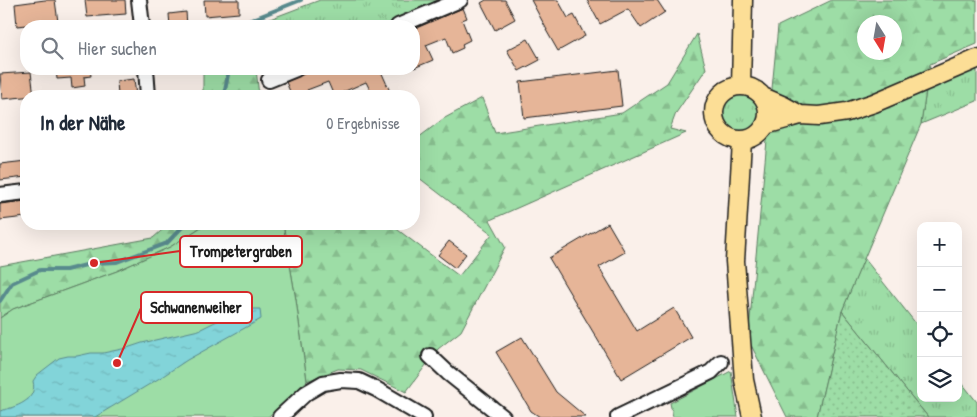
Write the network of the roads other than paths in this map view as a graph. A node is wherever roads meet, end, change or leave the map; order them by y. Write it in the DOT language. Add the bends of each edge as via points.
graph roads {
  1 [pos="139,0"];
  2 [pos="460,0"];
  3 [pos="743,0"];
  4 [pos="141,20"];
  5 [pos="412,20"];
  6 [pos="977,59"];
  7 [pos="146,75"];
  8 [pos="281,75"];
  9 [pos="268,80"];
  10 [pos="741,86"];
  11 [pos="148,90"];
  12 [pos="763,97"];
  13 [pos="800,115"];
  14 [pos="765,125"];
  15 [pos="742,140"];
  16 [pos="20,193"];
  17 [pos="0,195"];
  18 [pos="430,356"];
  19 [pos="721,362"];
  20 [pos="280,417"];
  21 [pos="424,417"];
  22 [pos="503,417"];
  23 [pos="618,417"];
  24 [pos="752,417"];
  1 -- 4 [label="street"];
  2 -- 5 [label="street"];
  3 -- 10 [label="main road"];
  6 -- 13 [label="main road" via="848,112"];
  7 -- 11 [label="street"];
  8 -- 9 [label="street"];
  10 -- 12 [label="main road" via="757,91"];
  10 -- 15 [label="main road" via="719,98 714,114 726,136"];
  12 -- 13 [label="main road"];
  12 -- 14 [label="main road" via="768,113"];
  13 -- 14 [label="main road"];
  14 -- 15 [label="main road" via="758,135"];
  15 -- 24 [label="main road" via="735,261 744,380"];
  16 -- 17 [label="street"];
  18 -- 22 [label="street"];
  19 -- 23 [label="street" via="710,372"];
  20 -- 21 [label="street" via="306,393 323,383 341,380 359,381"];
}
